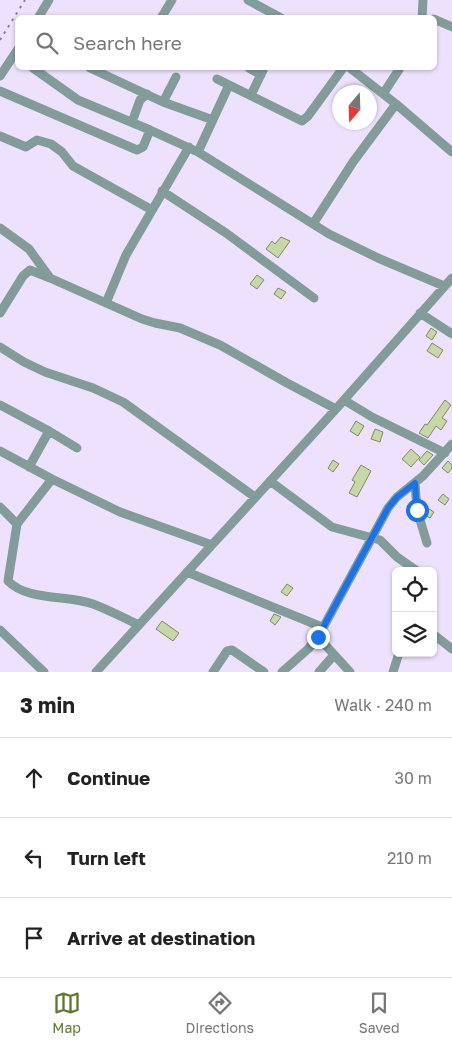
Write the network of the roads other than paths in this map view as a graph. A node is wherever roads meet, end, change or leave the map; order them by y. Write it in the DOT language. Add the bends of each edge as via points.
graph roads {
  1 [pos="49,0"];
  2 [pos="172,0"];
  3 [pos="248,0"];
  4 [pos="423,0"];
  5 [pos="40,15"];
  6 [pos="166,15"];
  7 [pos="276,15"];
  8 [pos="427,15"];
  9 [pos="437,20"];
  10 [pos="452,26"];
  11 [pos="15,54"];
  12 [pos="36,70"];
  13 [pos="94,70"];
  14 [pos="342,70"];
  15 [pos="353,70"];
  16 [pos="399,70"];
  17 [pos="262,71"];
  18 [pos="0,76"];
  19 [pos="176,77"];
  20 [pos="218,80"];
  21 [pos="229,85"];
  22 [pos="0,91"];
  23 [pos="383,94"];
  24 [pos="250,95"];
  25 [pos="143,97"];
  26 [pos="163,102"];
  27 [pos="396,104"];
  28 [pos="213,120"];
  29 [pos="132,122"];
  30 [pos="150,130"];
  31 [pos="0,136"];
  32 [pos="189,147"];
  33 [pos="198,152"];
  34 [pos="452,152"];
  35 [pos="162,191"];
  36 [pos="152,210"];
  37 [pos="313,224"];
  38 [pos="0,228"];
  39 [pos="50,278"];
  40 [pos="449,284"];
  41 [pos="314,298"];
  42 [pos="106,303"];
  43 [pos="2,307"];
  44 [pos="420,313"];
  45 [pos="452,334"];
  46 [pos="0,347"];
  47 [pos="344,400"];
  48 [pos="0,406"];
  49 [pos="336,409"];
  50 [pos="49,431"];
  51 [pos="77,448"];
  52 [pos="0,451"];
  53 [pos="449,451"];
  54 [pos="29,467"];
  55 [pos="52,479"];
  56 [pos="270,481"];
  57 [pos="415,483"];
  58 [pos="256,497"];
  59 [pos="0,507"];
  60 [pos="17,524"];
  61 [pos="373,537"];
  62 [pos="427,543"];
  63 [pos="212,545"];
  64 [pos="411,567"];
  65 [pos="188,572"];
  66 [pos="139,625"];
  67 [pos="322,627"];
  68 [pos="0,630"];
  69 [pos="318,637"];
  70 [pos="437,637"];
  71 [pos="452,649"];
  72 [pos="334,655"];
  73 [pos="398,657"];
  74 [pos="44,672"];
  75 [pos="96,672"];
  76 [pos="213,672"];
  77 [pos="264,672"];
  78 [pos="282,672"];
  79 [pos="319,672"];
  80 [pos="350,672"];
  81 [pos="393,672"];
  1 -- 5 [label="street"];
  2 -- 6 [label="street"];
  3 -- 7 [label="street"];
  4 -- 8 [label="street"];
  9 -- 10 [label="street"];
  11 -- 18 [label="street"];
  12 -- 29 [label="street" via="78,100"];
  13 -- 25 [label="street" via="136,90"];
  14 -- 24 [label="street" via="304,120 298,120"];
  15 -- 23 [label="street"];
  16 -- 23 [label="street"];
  17 -- 24 [label="street"];
  19 -- 26 [label="street"];
  20 -- 21 [label="street"];
  21 -- 24 [label="street"];
  21 -- 28 [label="street"];
  22 -- 30 [label="street" via="137,150 143,147"];
  23 -- 27 [label="street"];
  25 -- 26 [label="street"];
  25 -- 29 [label="street"];
  26 -- 28 [label="street"];
  27 -- 34 [label="street"];
  27 -- 37 [label="street"];
  28 -- 33 [label="street"];
  29 -- 30 [label="street"];
  30 -- 32 [label="street"];
  31 -- 36 [label="street" via="26,147 37,140 51,144 78,170"];
  32 -- 33 [label="street"];
  32 -- 35 [label="street"];
  33 -- 37 [label="street"];
  35 -- 36 [label="street"];
  35 -- 41 [label="street"];
  36 -- 42 [label="street" via="126,255"];
  37 -- 40 [label="street" via="356,248"];
  38 -- 39 [label="street" via="29,249"];
  39 -- 42 [label="street"];
  39 -- 43 [label="street" via="27,271"];
  40 -- 44 [label="street"];
  42 -- 49 [label="street" via="142,319 180,328 220,344"];
  44 -- 45 [label="street"];
  44 -- 47 [label="street"];
  46 -- 58 [label="street" via="31,365 123,402"];
  47 -- 49 [label="street"];
  47 -- 53 [label="street" via="384,424"];
  48 -- 50 [label="street"];
  49 -- 56 [label="street"];
  50 -- 51 [label="street"];
  50 -- 54 [label="street"];
  52 -- 54 [label="street"];
  53 -- 57 [label="street"];
  54 -- 55 [label="street"];
  55 -- 60 [label="street"];
  55 -- 63 [label="street" via="120,512"];
  56 -- 58 [label="street"];
  56 -- 61 [label="street" via="332,527"];
  57 -- 61 [label="street" via="388,508"];
  57 -- 62 [label="street" via="417,510"];
  58 -- 63 [label="street"];
  59 -- 60 [label="street"];
  60 -- 66 [label="street" via="8,581 12,585 47,597 92,604"];
  61 -- 64 [label="street"];
  61 -- 67 [label="street"];
  63 -- 65 [label="street"];
  65 -- 66 [label="street"];
  65 -- 67 [label="street"];
  66 -- 75 [label="street"];
  67 -- 69 [label="street"];
  68 -- 74 [label="street"];
  69 -- 72 [label="street"];
  69 -- 78 [label="street"];
  70 -- 71 [label="street"];
  72 -- 79 [label="street"];
  72 -- 80 [label="street"];
  73 -- 81 [label="street"];
  76 -- 77 [label="street" via="227,651 232,650"];
}
